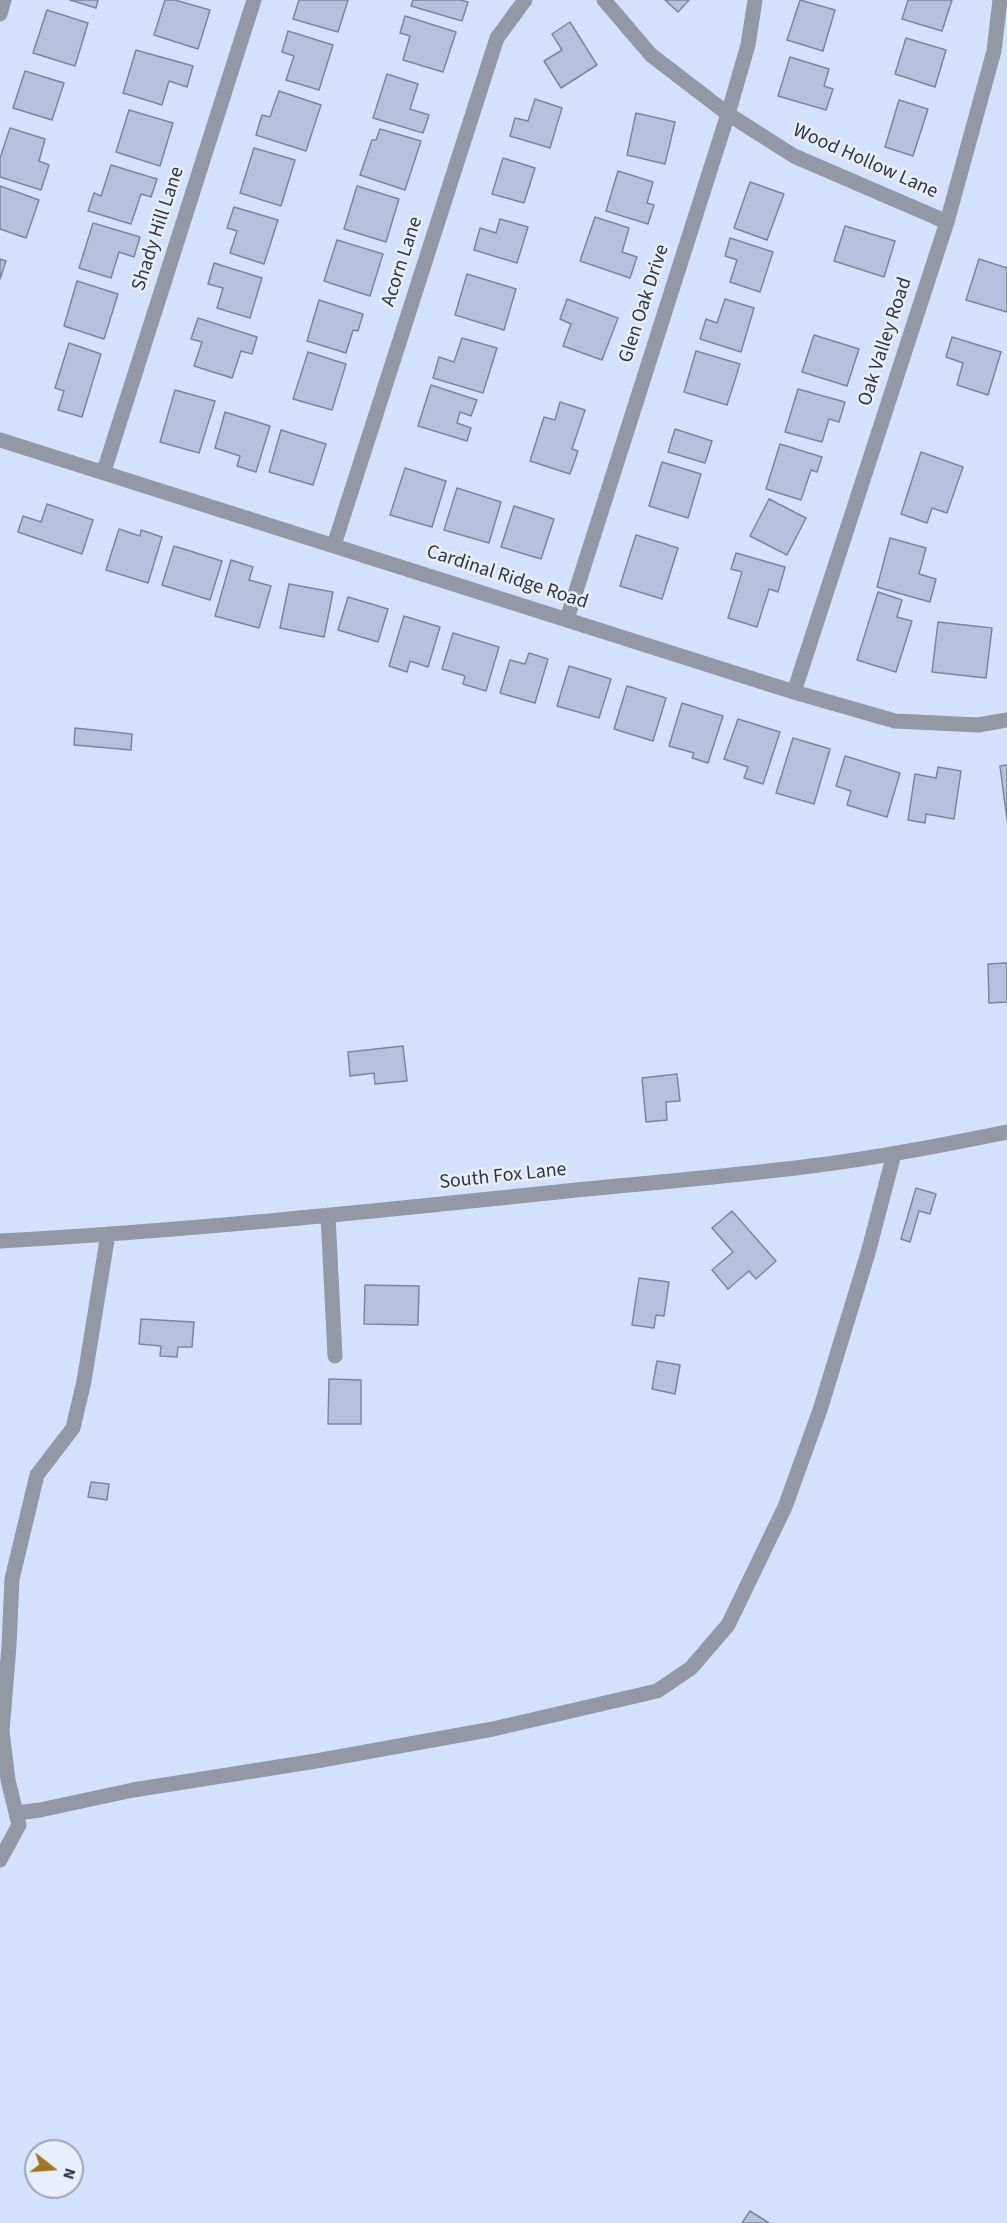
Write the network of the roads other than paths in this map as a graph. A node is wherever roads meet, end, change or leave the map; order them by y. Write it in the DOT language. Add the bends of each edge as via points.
graph roads {
  1 [pos="4,0"];
  2 [pos="254,0"];
  3 [pos="525,0"];
  4 [pos="604,0"];
  5 [pos="755,0"];
  6 [pos="1000,0"];
  7 [pos="0,14"];
  8 [pos="728,114"];
  9 [pos="947,222"];
  10 [pos="0,440"];
  11 [pos="104,471"];
  12 [pos="334,545"];
  13 [pos="567,619"];
  14 [pos="794,692"];
  15 [pos="1007,720"];
  16 [pos="1007,1132"];
  17 [pos="894,1154"];
  18 [pos="328,1215"];
  19 [pos="108,1234"];
  20 [pos="0,1241"];
  21 [pos="335,1356"];
  22 [pos="16,1813"];
  23 [pos="0,1860"];
  1 -- 7 [label="street"];
  2 -- 11 [label="street, Shady Hill Lane"];
  3 -- 12 [label="street, Acorn Lane" via="497,38"];
  4 -- 8 [label="street, Wood Hollow Lane" via="651,54"];
  5 -- 8 [label="street, Glen Oak Drive" via="748,45"];
  6 -- 9 [label="street, Oak Valley Road" via="993,51"];
  8 -- 9 [label="street, Wood Hollow Lane" via="794,156"];
  8 -- 13 [label="street, Glen Oak Drive"];
  9 -- 14 [label="street, Oak Valley Road"];
  10 -- 11 [label="street, Cardinal Ridge Road"];
  11 -- 12 [label="street, Cardinal Ridge Road"];
  12 -- 13 [label="street, Cardinal Ridge Road"];
  13 -- 14 [label="street, Cardinal Ridge Road"];
  14 -- 15 [label="street, Cardinal Ridge Road" via="895,721 978,725"];
  16 -- 17 [label="street, South Fox Lane"];
  17 -- 18 [label="street, South Fox Lane" via="635,1186"];
  17 -- 22 [label="street" via="827,1388 785,1507 728,1625 691,1668 657,1691 493,1729"];
  18 -- 19 [label="street, South Fox Lane"];
  18 -- 21 [label="street"];
  19 -- 20 [label="street, South Fox Lane"];
  19 -- 22 [label="street" via="73,1428 37,1474 12,1579 2,1731"];
  22 -- 23 [label="street" via="19,1825"];
}
